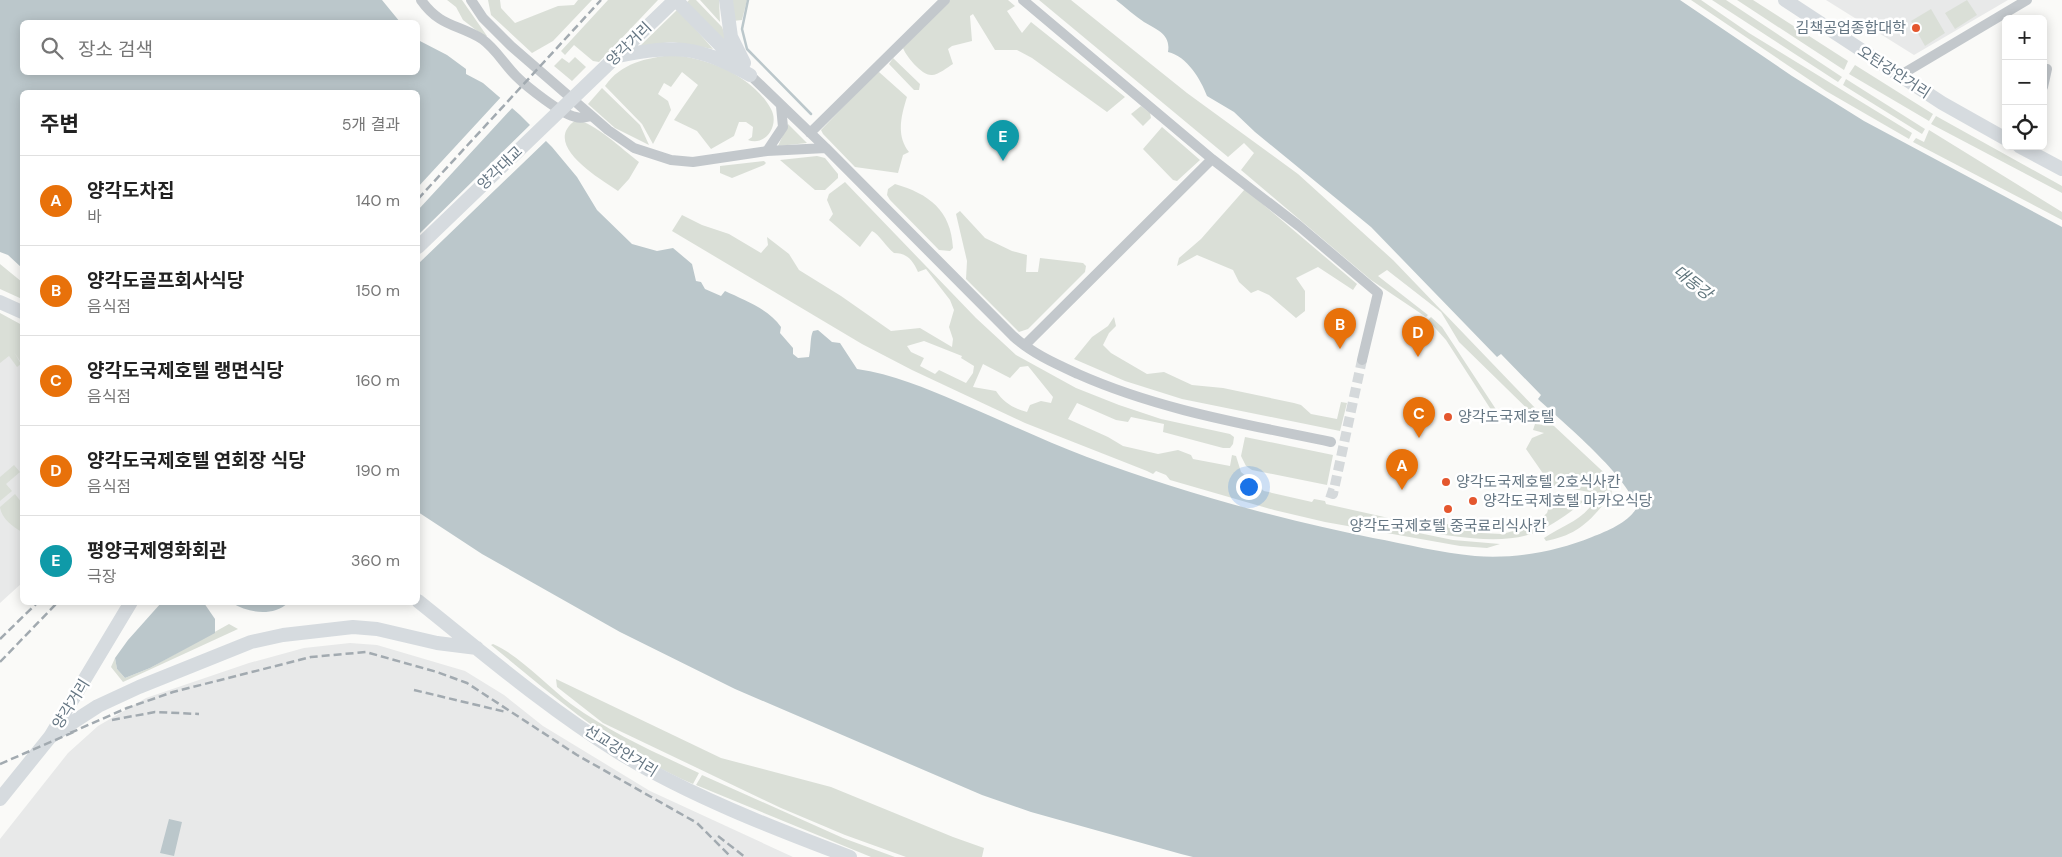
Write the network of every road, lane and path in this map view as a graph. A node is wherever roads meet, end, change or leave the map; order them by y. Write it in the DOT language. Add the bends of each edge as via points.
graph roads {
  1 [pos="422,0"];
  2 [pos="471,0"];
  3 [pos="676,0"];
  4 [pos="726,0"];
  5 [pos="945,0"];
  6 [pos="1023,0"];
  7 [pos="1785,0"];
  8 [pos="2027,0"];
  9 [pos="617,56"];
  10 [pos="750,75"];
  11 [pos="1899,76"];
  12 [pos="584,89"];
  13 [pos="781,106"];
  14 [pos="591,116"];
  15 [pos="810,133"];
  16 [pos="2002,137"];
  17 [pos="826,148"];
  18 [pos="2029,150"];
  19 [pos="767,151"];
  20 [pos="1212,159"];
  21 [pos="2062,169"];
  22 [pos="420,245"];
  23 [pos="0,302"];
  24 [pos="20,311"];
  25 [pos="1025,346"];
  26 [pos="1362,360"];
  27 [pos="1330,442"];
  28 [pos="420,603"];
  29 [pos="129,605"];
  30 [pos="477,648"];
  31 [pos="75,698"];
  32 [pos="98,706"];
  33 [pos="50,737"];
  34 [pos="0,799"];
  35 [pos="850,857"];
  1 -- 14 [label="street" via="428,10 447,25 480,38 516,76 568,115"];
  2 -- 14 [label="street" via="511,46"];
  3 -- 9 [label="main road, 양각거리"];
  3 -- 10 [label="main road"];
  4 -- 10 [label="main road" via="731,37"];
  5 -- 15 [label="street"];
  6 -- 20 [label="street"];
  7 -- 11 [label="main road, 오탄강안거리"];
  8 -- 11 [label="street"];
  9 -- 10 [label="main road" via="672,48 691,50 719,58"];
  9 -- 12 [label="main road, 양각거리"];
  10 -- 13 [label="street"];
  11 -- 16 [label="main road, 오탄강안거리"];
  12 -- 22 [label="main road, 양각대교"];
  13 -- 15 [label="street"];
  13 -- 19 [label="street" via="783,127"];
  14 -- 19 [label="street" via="634,148 671,160 692,162"];
  15 -- 17 [label="street"];
  17 -- 19 [label="street"];
  17 -- 25 [label="street"];
  18 -- 21 [label="main road"];
  20 -- 25 [label="street"];
  20 -- 26 [label="street" via="1299,226 1378,293"];
  23 -- 24 [label="main road"];
  25 -- 27 [label="street" via="1096,382 1155,403"];
  28 -- 30 [label="main road, 선교강안거리"];
  29 -- 31 [label="main road, 양각거리"];
  30 -- 32 [label="main road" via="437,643 377,628 283,635 251,642"];
  30 -- 35 [label="main road, 선교강안거리" via="554,708 646,768 683,788"];
  31 -- 32 [label="main road"];
  31 -- 33 [label="main road, 양각거리"];
  32 -- 33 [label="main road"];
  33 -- 34 [label="main road, 양각거리"];
}
